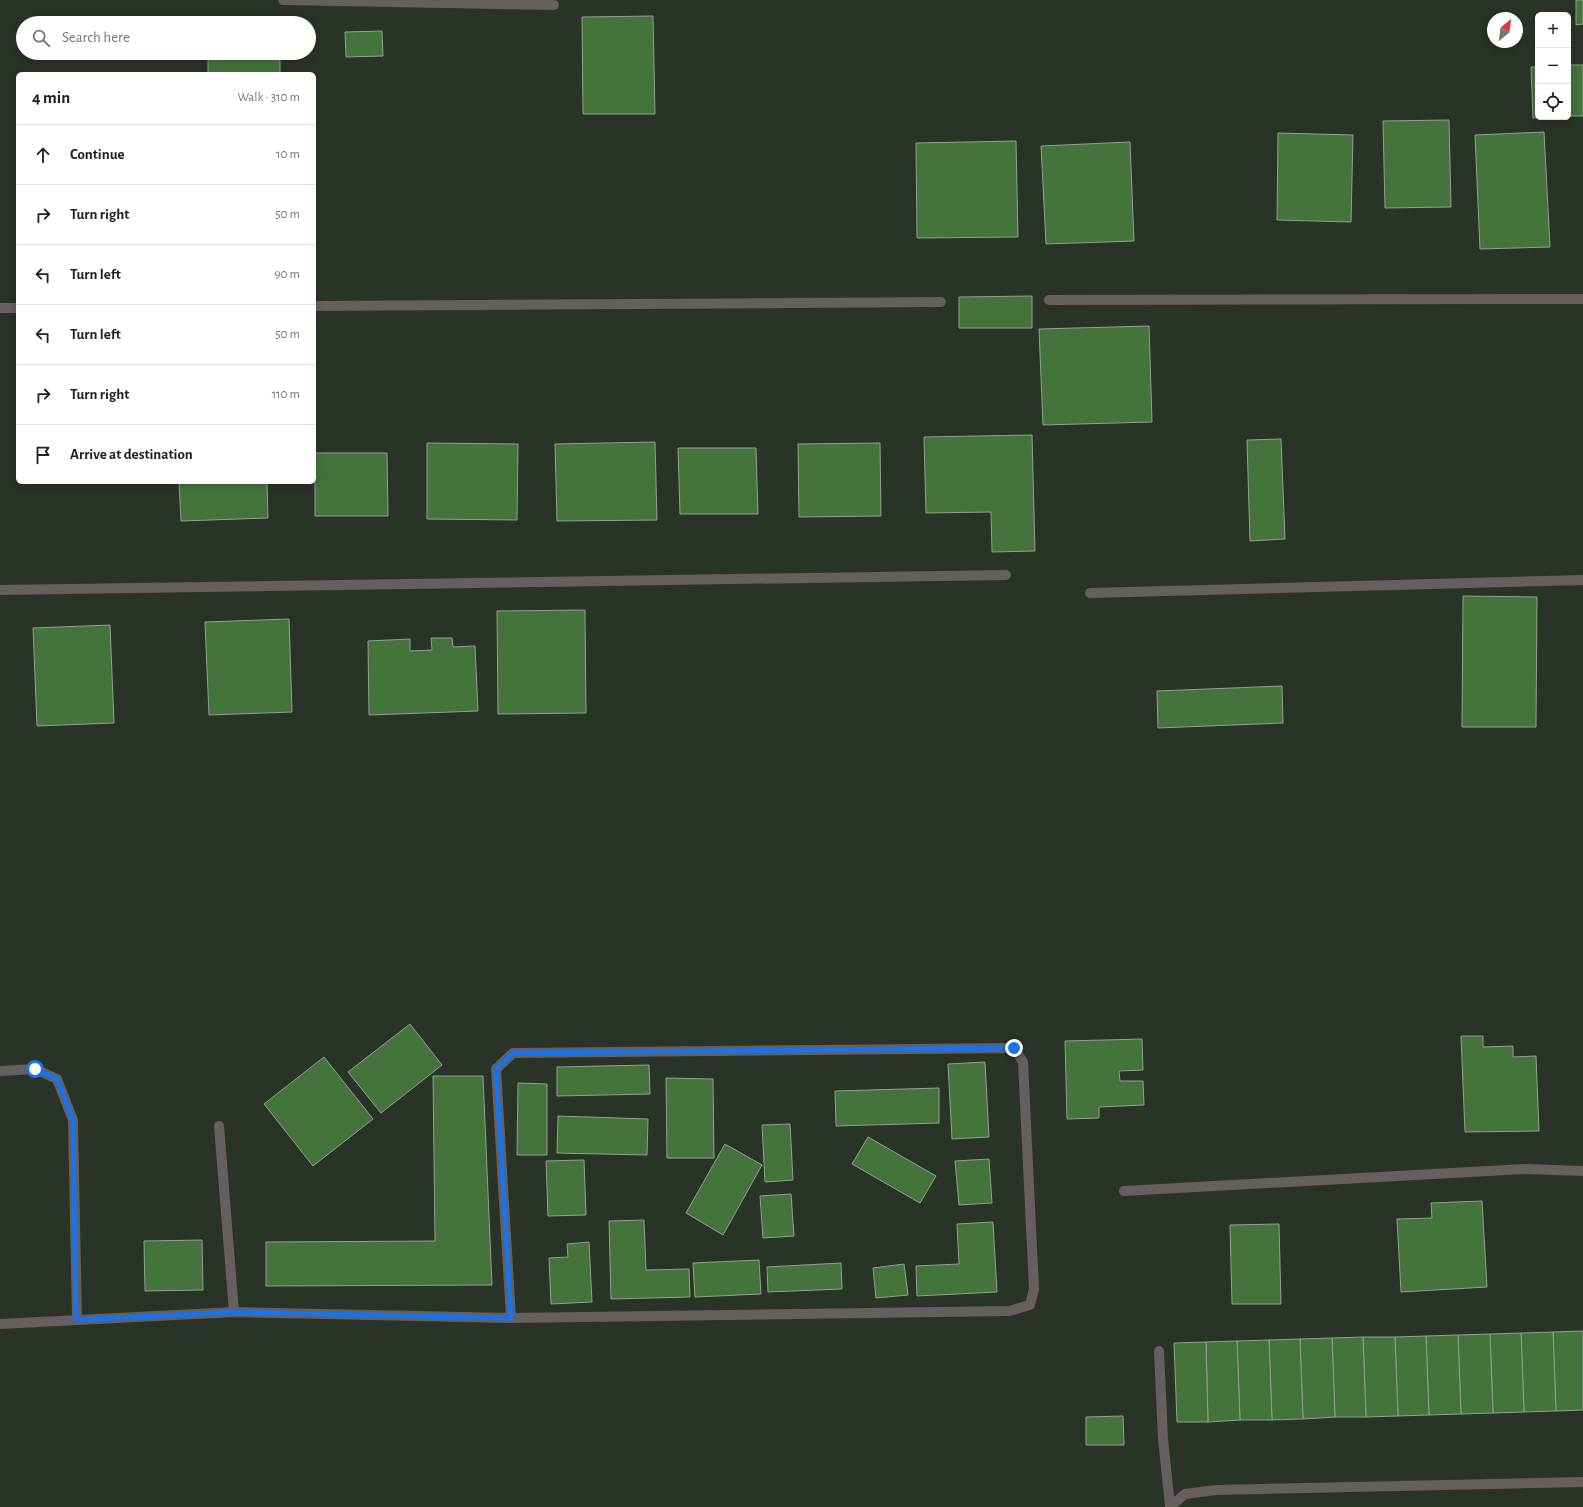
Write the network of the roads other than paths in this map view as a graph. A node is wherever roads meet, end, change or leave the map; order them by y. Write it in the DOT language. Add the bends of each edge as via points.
graph roads {
  1 [pos="283,0"];
  2 [pos="554,5"];
  3 [pos="1583,299"];
  4 [pos="1049,300"];
  5 [pos="941,302"];
  6 [pos="316,306"];
  7 [pos="0,308"];
  8 [pos="16,308"];
  9 [pos="1006,575"];
  10 [pos="1583,580"];
  11 [pos="0,590"];
  12 [pos="1090,593"];
  13 [pos="0,1071"];
  14 [pos="219,1126"];
  15 [pos="1583,1171"];
  16 [pos="1124,1191"];
  17 [pos="234,1312"];
  18 [pos="511,1318"];
  19 [pos="76,1320"];
  20 [pos="0,1324"];
  21 [pos="1159,1351"];
  22 [pos="1583,1482"];
  23 [pos="1170,1507"];
  1 -- 2 [label="street"];
  3 -- 4 [label="street"];
  5 -- 6 [label="street"];
  7 -- 8 [label="street"];
  9 -- 11 [label="street"];
  10 -- 12 [label="street"];
  13 -- 19 [label="street" via="35,1069 57,1079 73,1120"];
  14 -- 17 [label="street"];
  15 -- 16 [label="street" via="1524,1169"];
  17 -- 18 [label="street"];
  17 -- 19 [label="street"];
  18 -- 18 [label="street" via="496,1069 513,1053 1014,1048 1023,1062 1034,1289 1030,1305 1009,1311"];
  19 -- 20 [label="street"];
  21 -- 23 [label="street" via="1163,1439"];
  22 -- 23 [label="street" via="1216,1490 1186,1494"];
}
